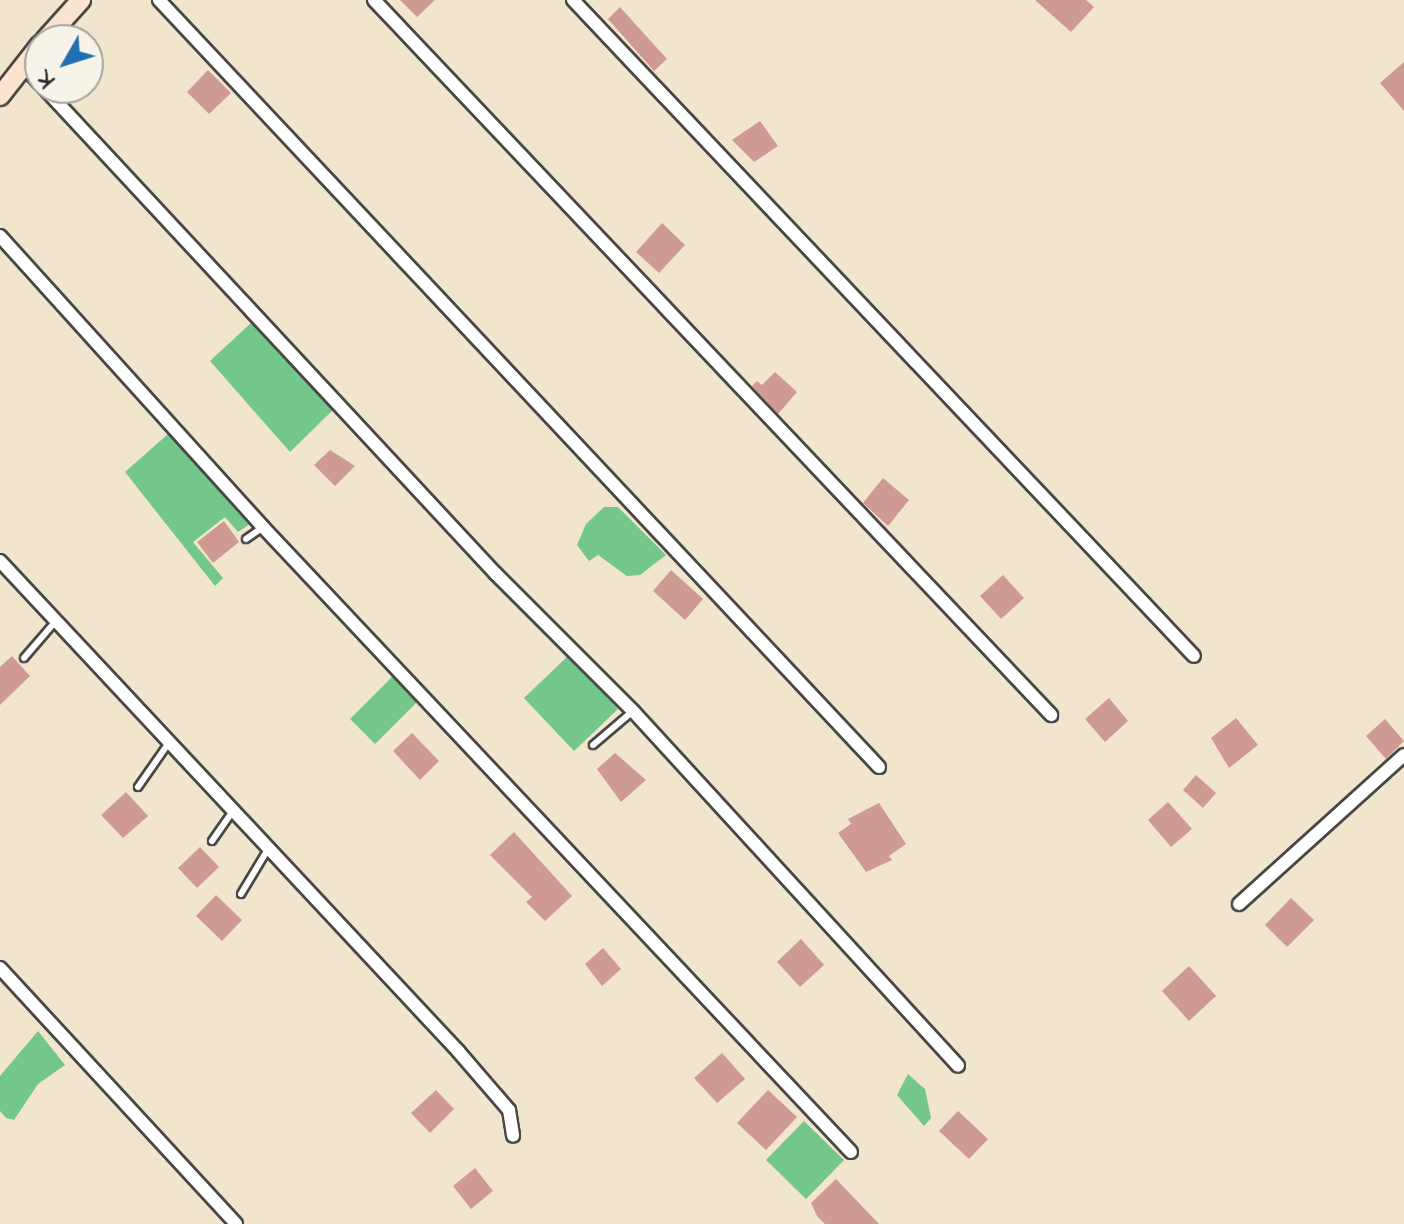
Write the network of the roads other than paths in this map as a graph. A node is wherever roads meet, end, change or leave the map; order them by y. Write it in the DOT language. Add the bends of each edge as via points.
graph roads {
  1 [pos="81,0"];
  2 [pos="159,0"];
  3 [pos="374,0"];
  4 [pos="573,0"];
  5 [pos="59,24"];
  6 [pos="23,65"];
  7 [pos="0,96"];
  8 [pos="59,104"];
  9 [pos="0,236"];
  10 [pos="263,527"];
  11 [pos="246,539"];
  12 [pos="0,561"];
  13 [pos="55,622"];
  14 [pos="1194,656"];
  15 [pos="24,658"];
  16 [pos="633,711"];
  17 [pos="1051,715"];
  18 [pos="168,744"];
  19 [pos="593,745"];
  20 [pos="1404,755"];
  21 [pos="879,767"];
  22 [pos="138,787"];
  23 [pos="232,812"];
  24 [pos="212,841"];
  25 [pos="268,849"];
  26 [pos="241,894"];
  27 [pos="1239,904"];
  28 [pos="0,968"];
  29 [pos="958,1066"];
  30 [pos="513,1136"];
  31 [pos="851,1152"];
  32 [pos="236,1224"];
  1 -- 5 [label="street"];
  2 -- 21 [label="street"];
  3 -- 17 [label="street"];
  4 -- 14 [label="street"];
  6 -- 7 [label="street"];
  8 -- 16 [label="street" via="496,574"];
  9 -- 10 [label="street"];
  10 -- 11 [label="lane"];
  10 -- 31 [label="street"];
  12 -- 13 [label="street"];
  13 -- 15 [label="lane"];
  13 -- 18 [label="street"];
  16 -- 19 [label="lane"];
  16 -- 29 [label="street"];
  18 -- 22 [label="lane"];
  18 -- 23 [label="street"];
  20 -- 27 [label="street"];
  23 -- 24 [label="lane"];
  23 -- 25 [label="street"];
  25 -- 26 [label="lane"];
  25 -- 30 [label="street" via="490,1087 509,1110"];
  28 -- 32 [label="street"];
}
